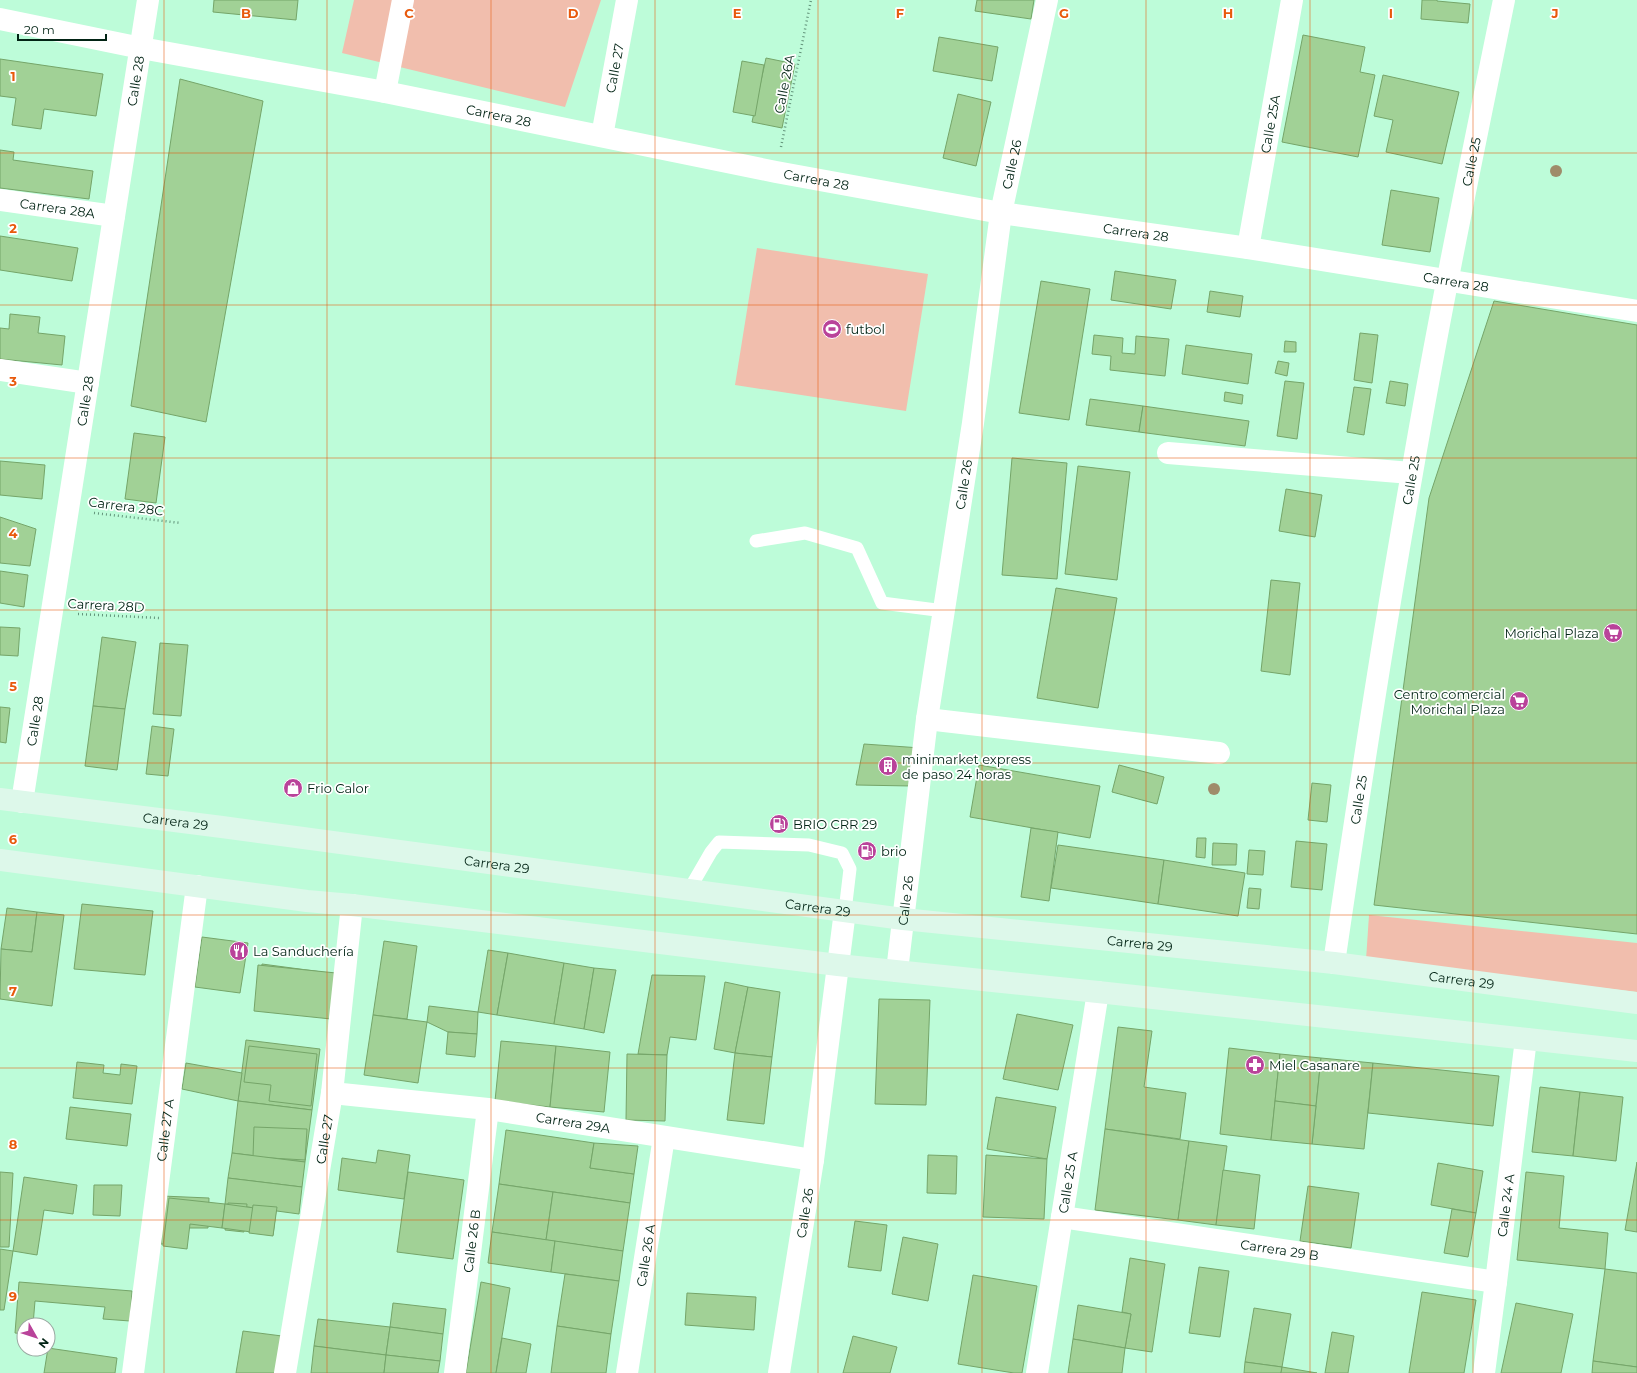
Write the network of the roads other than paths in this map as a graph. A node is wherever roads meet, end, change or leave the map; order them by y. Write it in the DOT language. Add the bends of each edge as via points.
graph roads {
  1 [pos="148,0"];
  2 [pos="403,0"];
  3 [pos="627,0"];
  4 [pos="1047,0"];
  5 [pos="1292,0"];
  6 [pos="1504,0"];
  7 [pos="0,19"];
  8 [pos="141,48"];
  9 [pos="385,92"];
  10 [pos="602,136"];
  11 [pos="0,200"];
  12 [pos="1001,213"];
  13 [pos="114,216"];
  14 [pos="1248,248"];
  15 [pos="1447,279"];
  16 [pos="1637,310"];
  17 [pos="0,370"];
  18 [pos="88,383"];
  19 [pos="1168,453"];
  20 [pos="1411,473"];
  21 [pos="756,541"];
  22 [pos="944,611"];
  23 [pos="927,719"];
  24 [pos="1219,753"];
  25 [pos="0,799"];
  26 [pos="22,802"];
  27 [pos="0,860"];
  28 [pos="197,886"];
  29 [pos="689,890"];
  30 [pos="352,905"];
  31 [pos="845,911"];
  32 [pos="903,919"];
  33 [pos="1334,963"];
  34 [pos="838,965"];
  35 [pos="898,972"];
  36 [pos="1098,992"];
  37 [pos="1637,1003"];
  38 [pos="1526,1038"];
  39 [pos="1637,1051"];
  40 [pos="332,1093"];
  41 [pos="488,1109"];
  42 [pos="664,1137"];
  43 [pos="813,1160"];
  44 [pos="1062,1217"];
  45 [pos="1496,1282"];
  46 [pos="133,1373"];
  47 [pos="285,1373"];
  48 [pos="455,1373"];
  49 [pos="627,1373"];
  50 [pos="779,1373"];
  51 [pos="1037,1373"];
  52 [pos="1484,1373"];
  1 -- 8 [label="street, Calle 28"];
  2 -- 9 [label="street"];
  3 -- 10 [label="street, Calle 27"];
  4 -- 12 [label="street, Calle 26"];
  5 -- 14 [label="street, Calle 25A"];
  6 -- 15 [label="street, Calle 25"];
  7 -- 8 [label="street, Carrera 28"];
  8 -- 9 [label="street, Carrera 28"];
  8 -- 13 [label="street, Calle 28"];
  9 -- 10 [label="street, Carrera 28"];
  10 -- 12 [label="street, Carrera 28" via="776,172"];
  11 -- 13 [label="street, Carrera 28A"];
  12 -- 14 [label="street, Carrera 28"];
  12 -- 22 [label="street, Calle 26" via="973,423"];
  13 -- 18 [label="street, Calle 28"];
  14 -- 15 [label="street, Carrera 28"];
  15 -- 16 [label="street, Carrera 28"];
  15 -- 20 [label="street, Calle 25"];
  17 -- 18 [label="street"];
  18 -- 26 [label="street, Calle 28"];
  19 -- 20 [label="street"];
  20 -- 33 [label="street, Calle 25"];
  21 -- 22 [label="lane" via="805,533 857,548 882,603"];
  22 -- 23 [label="street, Calle 26"];
  23 -- 24 [label="street"];
  23 -- 32 [label="street, Calle 26"];
  25 -- 26 [label="main road, Carrera 29"];
  26 -- 29 [label="main road, Carrera 29"];
  27 -- 28 [label="main road"];
  28 -- 30 [label="main road"];
  28 -- 46 [label="street, Calle 27 A"];
  29 -- 31 [label="main road, Carrera 29"];
  29 -- 31 [label="lane, Calle 26" via="719,842 809,845 842,853 845,858 850,869"];
  30 -- 34 [label="main road"];
  30 -- 40 [label="street, Calle 27"];
  31 -- 32 [label="main road, Carrera 29"];
  31 -- 34 [label="street, Calle 26"];
  32 -- 33 [label="main road, Carrera 29"];
  32 -- 35 [label="street, Calle 26"];
  33 -- 37 [label="main road, Carrera 29"];
  34 -- 35 [label="main road"];
  34 -- 43 [label="street, Calle 26"];
  35 -- 36 [label="main road"];
  36 -- 38 [label="main road"];
  36 -- 44 [label="street, Calle 25 A"];
  38 -- 39 [label="main road"];
  38 -- 45 [label="street, Calle 24 A"];
  40 -- 41 [label="street, Carrera 29A"];
  40 -- 47 [label="street, Calle 27"];
  41 -- 42 [label="street, Carrera 29A"];
  41 -- 48 [label="street, Calle 26 B"];
  42 -- 43 [label="street, Carrera 29A"];
  42 -- 49 [label="street, Calle 26 A"];
  43 -- 50 [label="street, Calle 26"];
  44 -- 45 [label="street, Carrera 29 B"];
  44 -- 51 [label="street, Calle 25 A"];
  45 -- 52 [label="street, Calle 24 A"];
}
